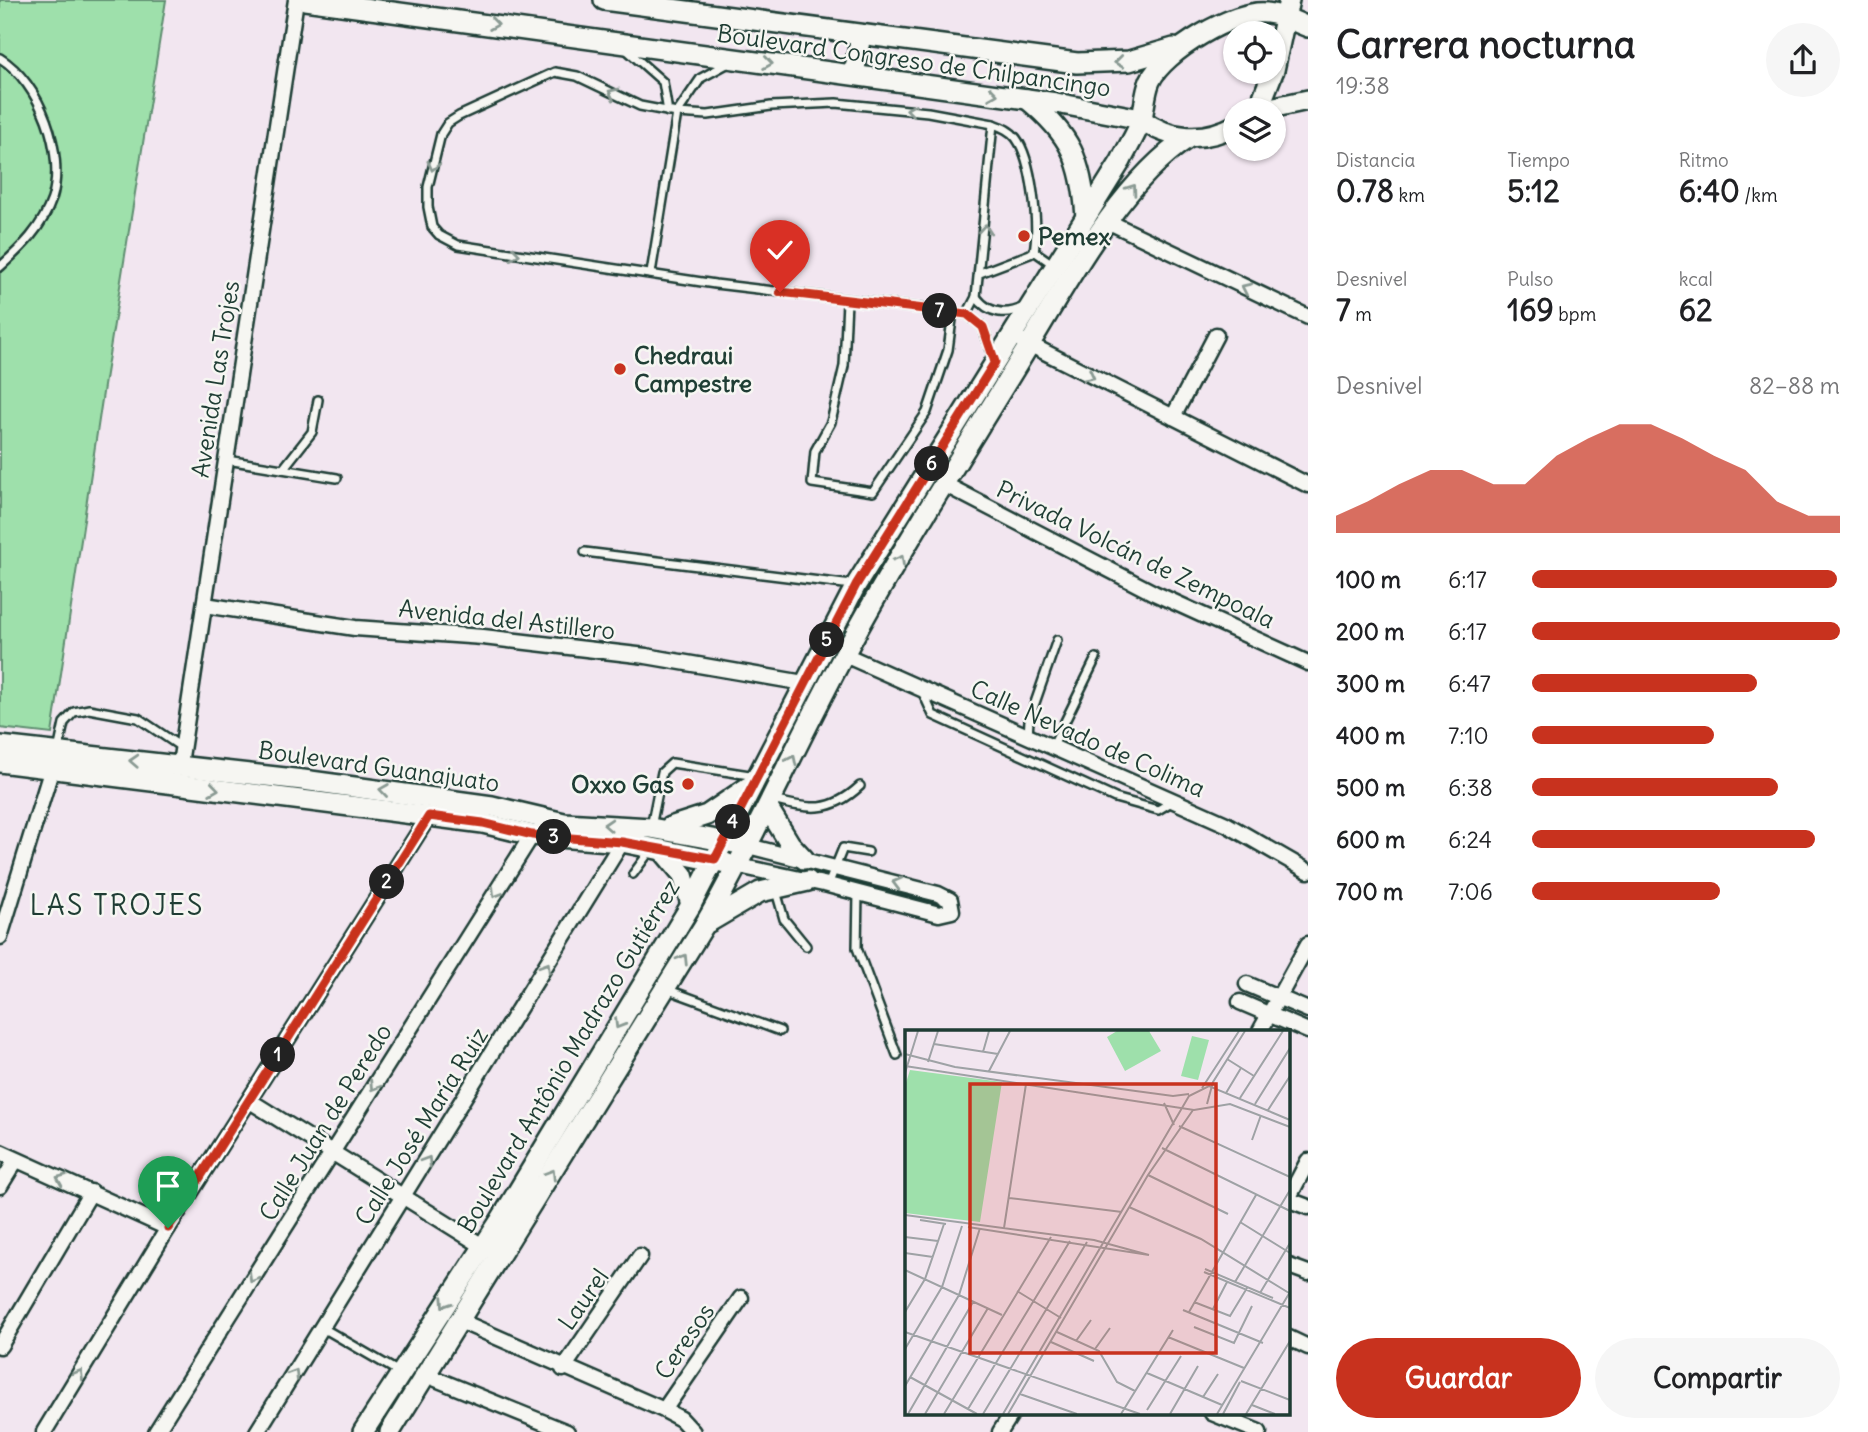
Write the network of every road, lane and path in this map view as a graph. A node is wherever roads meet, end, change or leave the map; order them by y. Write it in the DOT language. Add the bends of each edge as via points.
graph roads {
  1 [pos="296,0"];
  2 [pos="305,0"];
  3 [pos="604,0"];
  4 [pos="1252,0"];
  5 [pos="1286,9"];
  6 [pos="1230,21"];
  7 [pos="1232,21"];
  8 [pos="1223,25"];
  9 [pos="1308,27"];
  10 [pos="861,35"];
  11 [pos="616,42"];
  12 [pos="1185,44"];
  13 [pos="0,58"];
  14 [pos="737,59"];
  15 [pos="854,74"];
  16 [pos="1026,99"];
  17 [pos="1308,100"];
  18 [pos="1286,104"];
  19 [pos="668,112"];
  20 [pos="677,113"];
  21 [pos="1142,119"];
  22 [pos="993,124"];
  23 [pos="1223,130"];
  24 [pos="1188,138"];
  25 [pos="1086,218"];
  26 [pos="1109,222"];
  27 [pos="1034,251"];
  28 [pos="1055,266"];
  29 [pos="0,267"];
  30 [pos="652,273"];
  31 [pos="979,273"];
  32 [pos="976,297"];
  33 [pos="847,301"];
  34 [pos="1032,303"];
  35 [pos="953,312"];
  36 [pos="967,314"];
  37 [pos="1308,317"];
  38 [pos="1011,335"];
  39 [pos="1216,335"];
  40 [pos="1029,345"];
  41 [pos="995,362"];
  42 [pos="318,400"];
  43 [pos="1173,417"];
  44 [pos="226,460"];
  45 [pos="282,470"];
  46 [pos="337,478"];
  47 [pos="944,484"];
  48 [pos="1308,485"];
  49 [pos="585,552"];
  50 [pos="856,585"];
  51 [pos="205,605"];
  52 [pos="1057,640"];
  53 [pos="845,655"];
  54 [pos="1096,658"];
  55 [pos="1308,663"];
  56 [pos="804,683"];
  57 [pos="921,690"];
  58 [pos="1028,738"];
  59 [pos="0,746"];
  60 [pos="1052,748"];
  61 [pos="180,755"];
  62 [pos="55,760"];
  63 [pos="0,762"];
  64 [pos="754,780"];
  65 [pos="860,786"];
  66 [pos="1174,800"];
  67 [pos="770,804"];
  68 [pos="429,816"];
  69 [pos="655,828"];
  70 [pos="532,835"];
  71 [pos="724,840"];
  72 [pos="622,842"];
  73 [pos="748,846"];
  74 [pos="657,849"];
  75 [pos="869,852"];
  76 [pos="715,859"];
  77 [pos="804,859"];
  78 [pos="739,866"];
  79 [pos="834,866"];
  80 [pos="1308,871"];
  81 [pos="633,874"];
  82 [pos="808,881"];
  83 [pos="828,885"];
  84 [pos="776,887"];
  85 [pos="858,893"];
  86 [pos="691,905"];
  87 [pos="705,924"];
  88 [pos="0,936"];
  89 [pos="1308,944"];
  90 [pos="806,946"];
  91 [pos="1247,984"];
  92 [pos="665,988"];
  93 [pos="1278,998"];
  94 [pos="1240,1002"];
  95 [pos="1308,1010"];
  96 [pos="1269,1015"];
  97 [pos="1261,1030"];
  98 [pos="780,1031"];
  99 [pos="1308,1031"];
  100 [pos="897,1055"];
  101 [pos="250,1101"];
  102 [pos="333,1151"];
  103 [pos="0,1152"];
  104 [pos="16,1160"];
  105 [pos="1308,1161"];
  106 [pos="0,1186"];
  107 [pos="91,1192"];
  108 [pos="404,1197"];
  109 [pos="1290,1197"];
  110 [pos="1290,1199"];
  111 [pos="1308,1207"];
  112 [pos="168,1228"];
  113 [pos="481,1245"];
  114 [pos="499,1256"];
  115 [pos="640,1256"];
  116 [pos="1290,1266"];
  117 [pos="1308,1273"];
  118 [pos="741,1297"];
  119 [pos="460,1321"];
  120 [pos="323,1328"];
  121 [pos="1290,1338"];
  122 [pos="0,1346"];
  123 [pos="1308,1347"];
  124 [pos="563,1368"];
  125 [pos="400,1372"];
  126 [pos="426,1375"];
  127 [pos="664,1410"];
  128 [pos="1011,1414"];
  129 [pos="1214,1414"];
  130 [pos="44,1432"];
  131 [pos="156,1432"];
  132 [pos="257,1432"];
  133 [pos="363,1432"];
  134 [pos="390,1432"];
  135 [pos="567,1432"];
  136 [pos="693,1432"];
  137 [pos="1000,1432"];
  138 [pos="1259,1432"];
  1 -- 44 [label="street, Avenida Las Trojes"];
  2 -- 11 [label="street, Boulevard Congreso de Chilpancingo, one-way"];
  3 -- 10 [label="street"];
  4 -- 6 [label="street"];
  5 -- 7 [label="street"];
  5 -- 9 [label="street"];
  8 -- 12 [label="street"];
  12 -- 10 [label="street, one-way" via="1129,61 1077,63"];
  10 -- 15 [label="street"];
  11 -- 14 [label="street, Boulevard Congreso de Chilpancingo"];
  11 -- 19 [label="lane" via="663,82"];
  12 -- 21 [label="street, Boulevard Antônio Madrazo Gutiérrez" via="1150,80"];
  13 -- 29 [label="lane" via="19,75 42,111 51,139 55,182 35,234"];
  14 -- 15 [label="street, Boulevard Congreso de Chilpancingo, one-way"];
  14 -- 20 [label="lane" via="701,78"];
  15 -- 16 [label="street, Boulevard Congreso de Chilpancingo, one-way"];
  16 -- 21 [label="street, Boulevard Congreso de Chilpancingo"];
  16 -- 25 [label="street" via="1069,142 1081,177"];
  17 -- 18 [label="street"];
  19 -- 20 [label="lane"];
  19 -- 30 [label="lane, one-way" via="640,106 577,76 555,72 448,123 428,187 432,227 458,245"];
  22 -- 20 [label="lane, one-way" via="836,103 708,115"];
  20 -- 30 [label="lane"];
  21 -- 24 [label="street, Boulevard Congreso de Chilpancingo" via="1153,128"];
  21 -- 25 [label="street, Boulevard Antônio Madrazo Gutiérrez"];
  22 -- 27 [label="lane" via="1006,130 1021,148 1037,218"];
  31 -- 22 [label="lane, one-way"];
  23 -- 24 [label="street"];
  26 -- 24 [label="street, Boulevard Antônio Madrazo Gutiérrez, one-way" via="1150,167"];
  25 -- 28 [label="street, Boulevard Antônio Madrazo Gutiérrez"];
  37 -- 26 [label="street, one-way"];
  26 -- 40 [label="street, Boulevard Antônio Madrazo Gutiérrez"];
  27 -- 28 [label="lane"];
  27 -- 31 [label="lane"];
  28 -- 34 [label="street, Boulevard Antônio Madrazo Gutiérrez"];
  30 -- 33 [label="lane"];
  31 -- 32 [label="lane"];
  32 -- 34 [label="lane" via="983,307 1001,313"];
  32 -- 36 [label="lane"];
  33 -- 35 [label="lane"];
  33 -- 35 [label="lane" via="844,366 831,422 815,451 812,483 873,492 927,412 948,350"];
  34 -- 38 [label="street, Boulevard Antônio Madrazo Gutiérrez"];
  35 -- 36 [label="lane"];
  36 -- 41 [label="lane" via="983,327"];
  38 -- 40 [label="street"];
  38 -- 41 [label="street, Boulevard Antônio Madrazo Gutiérrez"];
  39 -- 43 [label="street"];
  40 -- 43 [label="street, one-way"];
  40 -- 47 [label="street, Boulevard Antônio Madrazo Gutiérrez"];
  41 -- 50 [label="street, Boulevard Antônio Madrazo Gutiérrez"];
  42 -- 45 [label="lane" via="312,432"];
  43 -- 48 [label="street"];
  44 -- 45 [label="lane"];
  44 -- 51 [label="street, Avenida Las Trojes"];
  45 -- 46 [label="lane"];
  53 -- 47 [label="street, Boulevard Antônio Madrazo Gutiérrez, one-way"];
  47 -- 55 [label="street, Privada Volcán de Zempoala" via="1154,593"];
  49 -- 50 [label="lane"];
  50 -- 56 [label="street, Boulevard Antônio Madrazo Gutiérrez"];
  51 -- 56 [label="street, Avenida del Astillero" via="355,628 646,656"];
  51 -- 61 [label="street, Avenida Las Trojes"];
  52 -- 58 [label="lane" via="1029,720"];
  53 -- 57 [label="street, Calle Nevado de Colima"];
  67 -- 53 [label="street, Boulevard Antônio Madrazo Gutiérrez, one-way"];
  54 -- 60 [label="lane"];
  56 -- 64 [label="street, Boulevard Antônio Madrazo Gutiérrez"];
  57 -- 58 [label="street, Calle Nevado de Colima"];
  57 -- 66 [label="lane" via="933,715 1115,798 1158,810"];
  58 -- 60 [label="street, Calle Nevado de Colima"];
  59 -- 62 [label="street, Boulevard Guanajuato"];
  60 -- 66 [label="street, Calle Nevado de Colima"];
  61 -- 62 [label="street, Boulevard Guanajuato, one-way"];
  61 -- 62 [label="lane" via="138,719 89,709 74,712 64,723"];
  69 -- 61 [label="street, Boulevard Guanajuato, one-way" via="564,823 492,806"];
  62 -- 63 [label="street, Boulevard Guanajuato"];
  62 -- 68 [label="street, Boulevard Guanajuato, one-way"];
  62 -- 88 [label="street"];
  64 -- 69 [label="street" via="707,815"];
  64 -- 69 [label="lane" via="672,763 662,772"];
  64 -- 71 [label="street, Boulevard Antônio Madrazo Gutiérrez"];
  65 -- 67 [label="lane" via="842,802 828,807"];
  66 -- 80 [label="street, Calle Nevado de Colima"];
  67 -- 73 [label="street, Boulevard Antônio Madrazo Gutiérrez"];
  67 -- 77 [label="street" via="790,844"];
  68 -- 70 [label="street, Boulevard Guanajuato"];
  68 -- 101 [label="street"];
  69 -- 71 [label="street, Boulevard Guanajuato"];
  70 -- 72 [label="street, Boulevard Guanajuato"];
  70 -- 102 [label="street, Calle Juan de Peredo, one-way"];
  71 -- 73 [label="street, Boulevard Guanajuato"];
  71 -- 76 [label="street, Boulevard Antônio Madrazo Gutiérrez"];
  72 -- 74 [label="street, Boulevard Guanajuato"];
  108 -- 72 [label="street, Calle José María Ruiz, one-way"];
  73 -- 77 [label="street"];
  73 -- 78 [label="street, Boulevard Antônio Madrazo Gutiérrez"];
  74 -- 76 [label="street, Boulevard Guanajuato"];
  74 -- 81 [label="lane"];
  74 -- 86 [label="street" via="683,875"];
  75 -- 79 [label="lane" via="843,848"];
  76 -- 78 [label="street, Boulevard Guanajuato"];
  76 -- 86 [label="street, Boulevard Antônio Madrazo Gutiérrez"];
  77 -- 79 [label="street"];
  78 -- 82 [label="street"];
  78 -- 87 [label="street, Boulevard Antônio Madrazo Gutiérrez"];
  79 -- 83 [label="lane"];
  85 -- 79 [label="street, one-way" via="939,914 949,914 953,908 950,900 938,894"];
  82 -- 83 [label="street"];
  82 -- 84 [label="street"];
  83 -- 85 [label="street"];
  84 -- 87 [label="street" via="749,897"];
  84 -- 90 [label="lane" via="785,919"];
  85 -- 100 [label="lane" via="858,948"];
  86 -- 113 [label="street, Boulevard Antônio Madrazo Gutiérrez, one-way"];
  92 -- 87 [label="street, Boulevard Antônio Madrazo Gutiérrez, one-way"];
  89 -- 93 [label="street"];
  91 -- 93 [label="street"];
  92 -- 98 [label="lane"];
  114 -- 92 [label="street, Boulevard Antônio Madrazo Gutiérrez, one-way"];
  93 -- 95 [label="street"];
  93 -- 96 [label="street"];
  94 -- 96 [label="street"];
  96 -- 97 [label="street"];
  96 -- 99 [label="street"];
  101 -- 102 [label="street"];
  101 -- 112 [label="street"];
  102 -- 108 [label="street"];
  102 -- 131 [label="street, Calle Juan de Peredo, one-way"];
  103 -- 104 [label="street"];
  104 -- 106 [label="street"];
  107 -- 104 [label="street, one-way"];
  105 -- 109 [label="street"];
  107 -- 112 [label="street"];
  107 -- 122 [label="street"];
  108 -- 113 [label="street"];
  108 -- 120 [label="street, Calle José María Ruiz"];
  110 -- 111 [label="street"];
  130 -- 112 [label="street, one-way"];
  113 -- 114 [label="street"];
  113 -- 125 [label="street, Boulevard Antônio Madrazo Gutiérrez, one-way"];
  114 -- 119 [label="street, Boulevard Antônio Madrazo Gutiérrez"];
  115 -- 124 [label="street, Laurel"];
  116 -- 117 [label="street"];
  118 -- 127 [label="street, Ceresos"];
  119 -- 124 [label="street"];
  119 -- 126 [label="street, Boulevard Antônio Madrazo Gutiérrez"];
  120 -- 125 [label="lane"];
  132 -- 120 [label="street, Calle José María Ruiz, one-way"];
  121 -- 123 [label="street"];
  124 -- 127 [label="street"];
  125 -- 133 [label="street, Boulevard Antônio Madrazo Gutiérrez"];
  126 -- 134 [label="street, Boulevard Antônio Madrazo Gutiérrez"];
  126 -- 135 [label="street"];
  127 -- 136 [label="street"];
  128 -- 137 [label="street"];
  129 -- 138 [label="street"];
}
